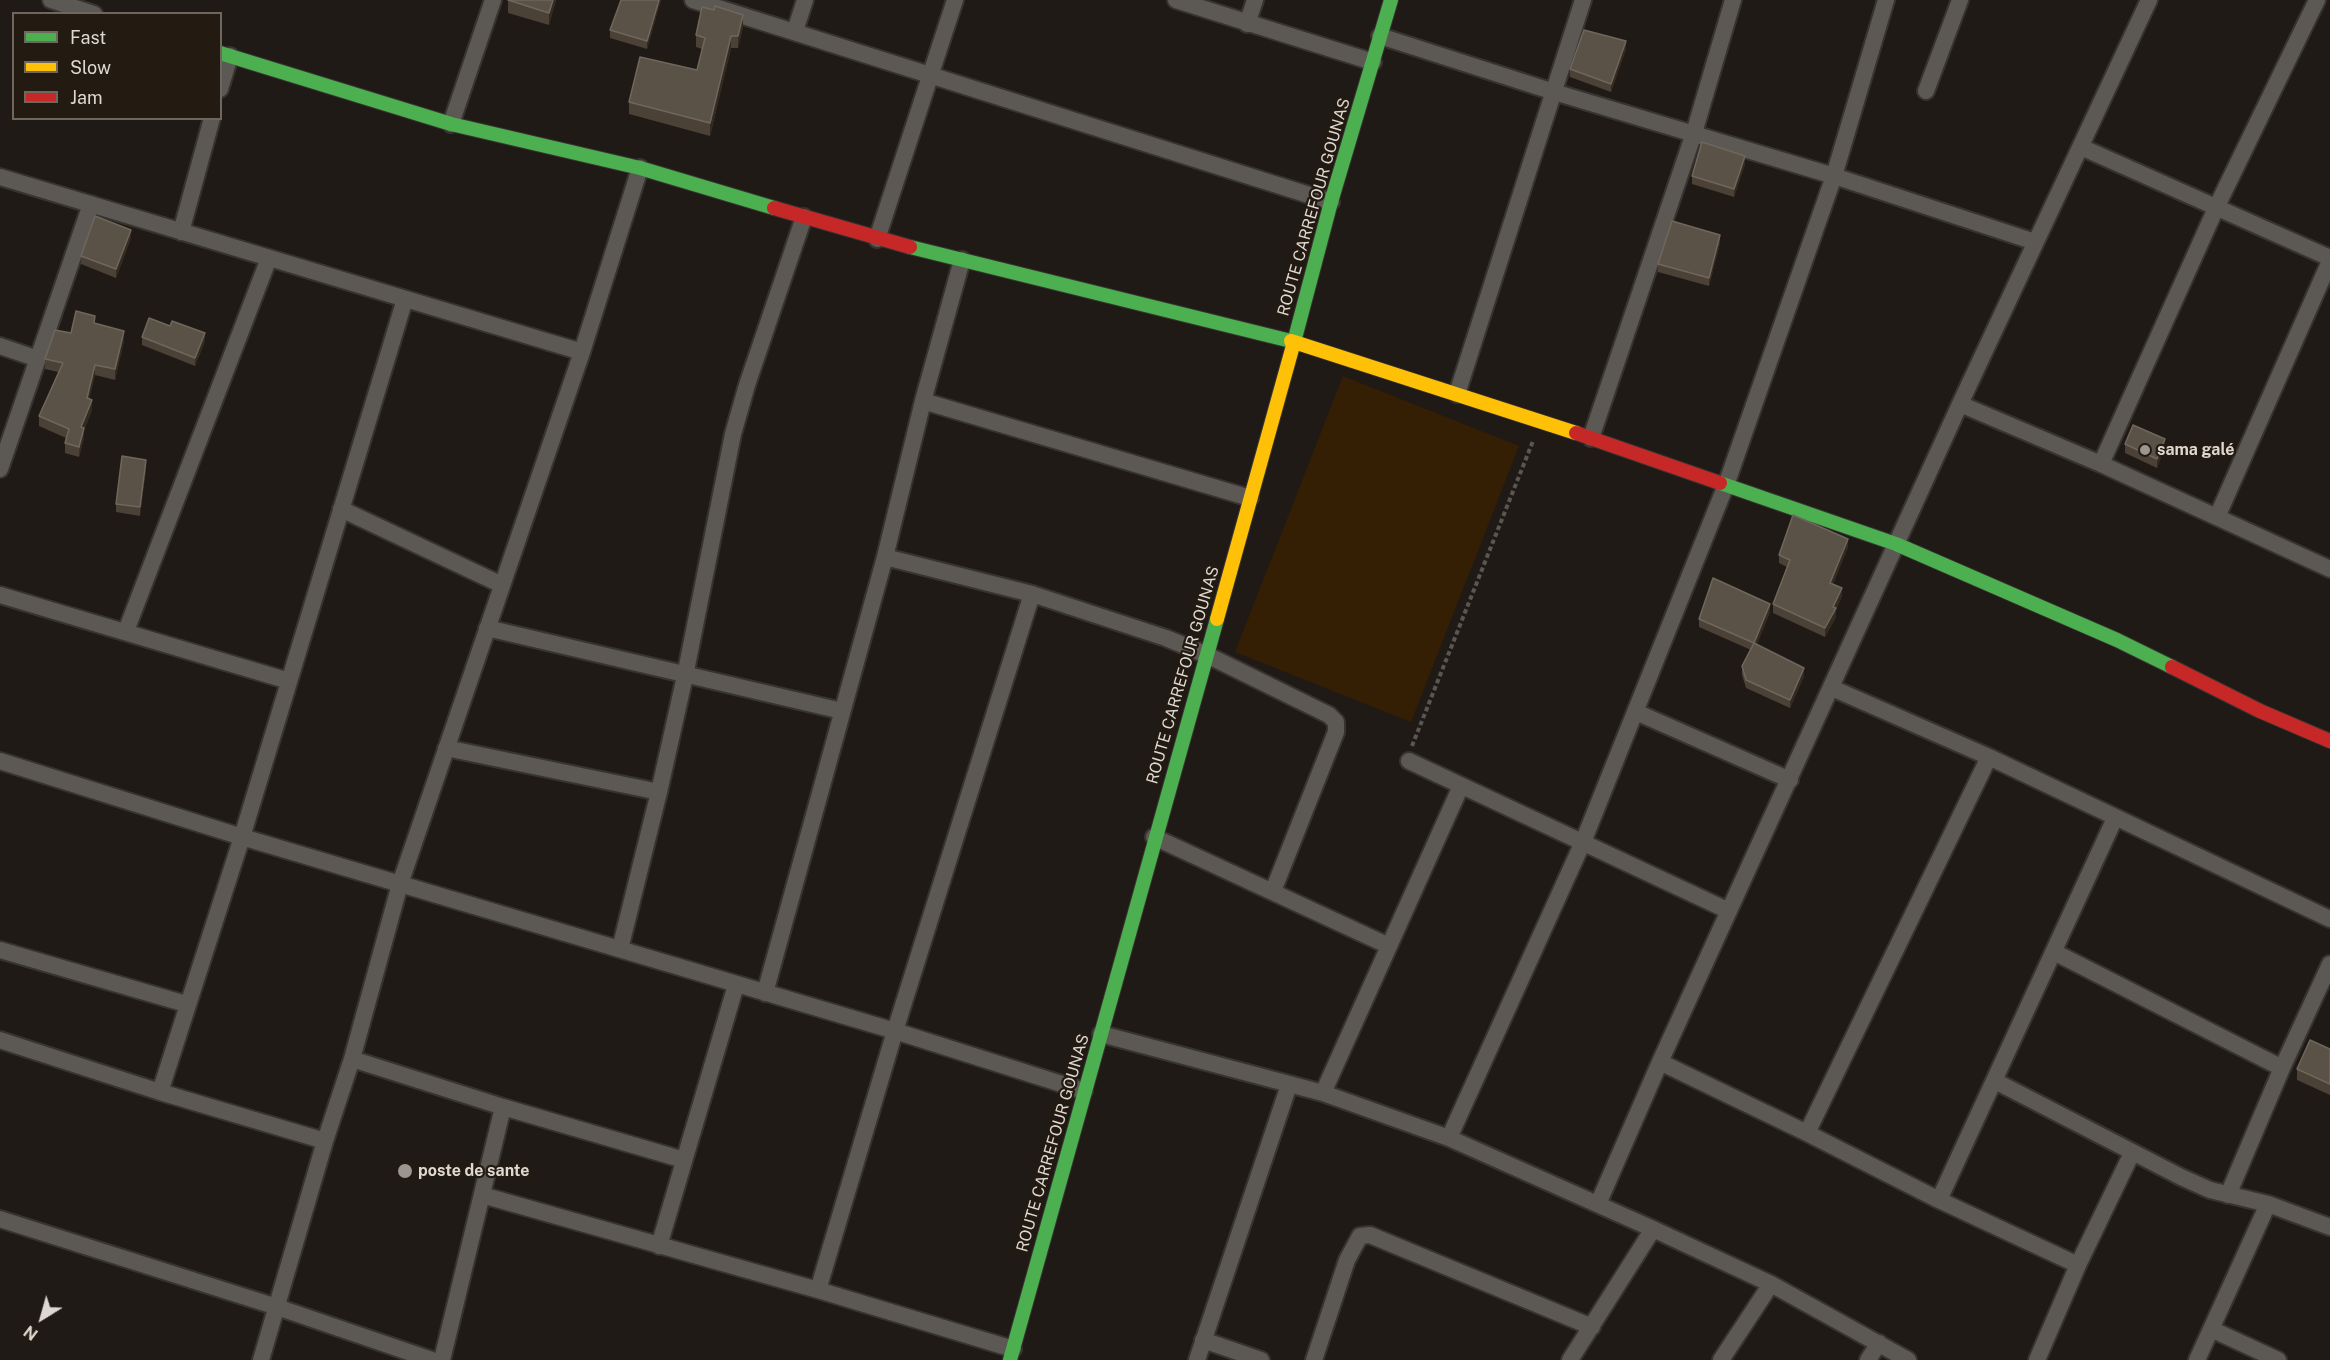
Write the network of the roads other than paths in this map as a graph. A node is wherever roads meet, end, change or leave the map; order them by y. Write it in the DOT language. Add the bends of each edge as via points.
graph roads {
  1 [pos="51,0"];
  2 [pos="493,0"];
  3 [pos="693,0"];
  4 [pos="805,0"];
  5 [pos="955,0"];
  6 [pos="1176,0"];
  7 [pos="1255,0"];
  8 [pos="1391,0"];
  9 [pos="1583,0"];
  10 [pos="1733,0"];
  11 [pos="1886,0"];
  12 [pos="1960,0"];
  13 [pos="2149,0"];
  14 [pos="2317,0"];
  15 [pos="88,12"];
  16 [pos="1248,24"];
  17 [pos="795,31"];
  18 [pos="1380,36"];
  19 [pos="225,54"];
  20 [pos="1373,62"];
  21 [pos="222,75"];
  22 [pos="931,77"];
  23 [pos="1926,91"];
  24 [pos="1554,93"];
  25 [pos="211,120"];
  26 [pos="451,124"];
  27 [pos="1694,133"];
  28 [pos="2081,147"];
  29 [pos="640,168"];
  30 [pos="1834,176"];
  31 [pos="0,177"];
  32 [pos="1331,202"];
  33 [pos="91,204"];
  34 [pos="2217,206"];
  35 [pos="804,217"];
  36 [pos="181,232"];
  37 [pos="877,238"];
  38 [pos="2035,242"];
  39 [pos="269,258"];
  40 [pos="2330,259"];
  41 [pos="962,260"];
  42 [pos="405,299"];
  43 [pos="1293,341"];
  44 [pos="0,346"];
  45 [pos="582,352"];
  46 [pos="38,359"];
  47 [pos="1457,394"];
  48 [pos="923,401"];
  49 [pos="1960,404"];
  50 [pos="1591,438"];
  51 [pos="2101,464"];
  52 [pos="0,469"];
  53 [pos="1726,485"];
  54 [pos="1250,498"];
  55 [pos="341,509"];
  56 [pos="2217,517"];
  57 [pos="1896,544"];
  58 [pos="885,557"];
  59 [pos="2329,567"];
  60 [pos="502,585"];
  61 [pos="1032,594"];
  62 [pos="0,595"];
  63 [pos="487,628"];
  64 [pos="126,631"];
  65 [pos="1207,655"];
  66 [pos="685,676"];
  67 [pos="289,681"];
  68 [pos="1832,688"];
  69 [pos="842,711"];
  70 [pos="1636,712"];
  71 [pos="2330,741"];
  72 [pos="446,748"];
  73 [pos="1409,757"];
  74 [pos="1989,758"];
  75 [pos="0,761"];
  76 [pos="1790,780"];
  77 [pos="1461,786"];
  78 [pos="659,792"];
  79 [pos="2115,818"];
  80 [pos="242,837"];
  81 [pos="1154,837"];
  82 [pos="1583,842"];
  83 [pos="400,884"];
  84 [pos="1274,891"];
  85 [pos="1729,911"];
  86 [pos="2330,919"];
  87 [pos="1389,946"];
  88 [pos="620,949"];
  89 [pos="0,950"];
  90 [pos="2054,952"];
  91 [pos="2330,964"];
  92 [pos="736,985"];
  93 [pos="765,993"];
  94 [pos="186,1004"];
  95 [pos="895,1031"];
  96 [pos="1101,1034"];
  97 [pos="0,1040"];
  98 [pos="352,1059"];
  99 [pos="1660,1062"];
  100 [pos="2282,1068"];
  101 [pos="1995,1081"];
  102 [pos="1289,1084"];
  103 [pos="1084,1091"];
  104 [pos="160,1092"];
  105 [pos="1323,1093"];
  106 [pos="503,1107"];
  107 [pos="1807,1133"];
  108 [pos="1449,1138"];
  109 [pos="325,1141"];
  110 [pos="2132,1153"];
  111 [pos="684,1160"];
  112 [pos="482,1195"];
  113 [pos="2228,1195"];
  114 [pos="1939,1200"];
  115 [pos="1598,1204"];
  116 [pos="2268,1204"];
  117 [pos="0,1219"];
  118 [pos="2330,1227"];
  119 [pos="1653,1229"];
  120 [pos="658,1246"];
  121 [pos="2078,1265"];
  122 [pos="1771,1284"];
  123 [pos="818,1290"];
  124 [pos="277,1307"];
  125 [pos="1592,1327"];
  126 [pos="2211,1329"];
  127 [pos="1203,1340"];
  128 [pos="1879,1343"];
  129 [pos="1012,1354"];
  130 [pos="261,1360"];
  131 [pos="432,1360"];
  132 [pos="442,1360"];
  133 [pos="1197,1360"];
  134 [pos="1261,1360"];
  135 [pos="1314,1360"];
  136 [pos="1570,1360"];
  137 [pos="1721,1360"];
  138 [pos="1868,1360"];
  139 [pos="1908,1360"];
  140 [pos="2037,1360"];
  141 [pos="2197,1360"];
  142 [pos="2278,1360"];
  1 -- 15 [label="street"];
  2 -- 26 [label="street"];
  3 -- 17 [label="street"];
  4 -- 17 [label="street"];
  5 -- 22 [label="street"];
  6 -- 16 [label="street"];
  7 -- 16 [label="street"];
  8 -- 18 [label="street, ROUTE CARREFOUR GOUNAS"];
  9 -- 24 [label="street"];
  10 -- 27 [label="street"];
  11 -- 30 [label="street"];
  12 -- 23 [label="street"];
  13 -- 28 [label="street"];
  14 -- 34 [label="street"];
  16 -- 20 [label="street"];
  17 -- 22 [label="street"];
  18 -- 20 [label="street, ROUTE CARREFOUR GOUNAS"];
  18 -- 24 [label="street"];
  19 -- 21 [label="street"];
  19 -- 26 [label="street"];
  20 -- 32 [label="street, ROUTE CARREFOUR GOUNAS"];
  22 -- 32 [label="street"];
  22 -- 37 [label="street"];
  24 -- 27 [label="street"];
  24 -- 47 [label="street"];
  25 -- 36 [label="street"];
  26 -- 29 [label="street"];
  27 -- 30 [label="street"];
  27 -- 50 [label="street"];
  28 -- 34 [label="street"];
  28 -- 38 [label="street"];
  29 -- 35 [label="street"];
  29 -- 45 [label="street"];
  30 -- 38 [label="street"];
  30 -- 53 [label="street"];
  31 -- 33 [label="street"];
  32 -- 43 [label="street, ROUTE CARREFOUR GOUNAS"];
  33 -- 36 [label="street"];
  33 -- 46 [label="street"];
  34 -- 40 [label="street"];
  34 -- 51 [label="street"];
  35 -- 37 [label="street"];
  35 -- 66 [label="street" via="733,434"];
  36 -- 39 [label="street"];
  37 -- 41 [label="street"];
  38 -- 49 [label="street"];
  39 -- 42 [label="street"];
  39 -- 64 [label="street"];
  40 -- 56 [label="street"];
  41 -- 43 [label="street"];
  41 -- 48 [label="street"];
  42 -- 45 [label="street"];
  42 -- 55 [label="street"];
  43 -- 47 [label="street"];
  43 -- 54 [label="street, ROUTE CARREFOUR GOUNAS"];
  44 -- 46 [label="street"];
  45 -- 60 [label="street"];
  46 -- 52 [label="street"];
  47 -- 50 [label="street"];
  48 -- 54 [label="street"];
  48 -- 58 [label="street"];
  49 -- 51 [label="street"];
  49 -- 57 [label="street"];
  50 -- 53 [label="street"];
  51 -- 56 [label="street"];
  53 -- 57 [label="street"];
  53 -- 70 [label="street"];
  54 -- 65 [label="street, ROUTE CARREFOUR GOUNAS"];
  55 -- 60 [label="street"];
  55 -- 67 [label="street"];
  56 -- 59 [label="street"];
  57 -- 68 [label="street"];
  57 -- 71 [label="street" via="2117,640"];
  58 -- 61 [label="street"];
  58 -- 69 [label="street"];
  60 -- 63 [label="street"];
  61 -- 65 [label="street"];
  61 -- 95 [label="street"];
  62 -- 64 [label="street"];
  63 -- 66 [label="street"];
  63 -- 72 [label="street"];
  64 -- 67 [label="street"];
  65 -- 81 [label="street, ROUTE CARREFOUR GOUNAS"];
  65 -- 84 [label="street" via="1336,722 1336,732"];
  66 -- 69 [label="street"];
  66 -- 78 [label="street"];
  67 -- 80 [label="street"];
  68 -- 74 [label="street"];
  68 -- 76 [label="street"];
  69 -- 93 [label="street"];
  70 -- 76 [label="street"];
  70 -- 82 [label="street"];
  72 -- 78 [label="street"];
  72 -- 83 [label="street"];
  73 -- 77 [label="street"];
  74 -- 79 [label="street"];
  74 -- 107 [label="street"];
  75 -- 80 [label="street"];
  76 -- 85 [label="street"];
  77 -- 82 [label="street"];
  77 -- 87 [label="street"];
  78 -- 88 [label="street"];
  79 -- 86 [label="street"];
  79 -- 90 [label="street"];
  80 -- 83 [label="street"];
  80 -- 94 [label="street"];
  81 -- 84 [label="street"];
  81 -- 96 [label="street, ROUTE CARREFOUR GOUNAS"];
  82 -- 85 [label="street"];
  82 -- 108 [label="street"];
  83 -- 88 [label="street"];
  83 -- 98 [label="street"];
  84 -- 87 [label="street"];
  85 -- 99 [label="street"];
  87 -- 105 [label="street"];
  88 -- 92 [label="street"];
  89 -- 94 [label="street"];
  90 -- 100 [label="street"];
  90 -- 101 [label="street"];
  91 -- 100 [label="street"];
  92 -- 93 [label="street"];
  92 -- 111 [label="street"];
  93 -- 95 [label="street"];
  94 -- 104 [label="street"];
  95 -- 103 [label="street"];
  95 -- 123 [label="street"];
  96 -- 102 [label="street"];
  96 -- 103 [label="street, ROUTE CARREFOUR GOUNAS"];
  97 -- 104 [label="street"];
  98 -- 106 [label="street"];
  98 -- 109 [label="street"];
  99 -- 107 [label="street"];
  99 -- 115 [label="street"];
  100 -- 113 [label="street"];
  101 -- 110 [label="street"];
  101 -- 114 [label="street"];
  102 -- 105 [label="street"];
  102 -- 127 [label="street"];
  103 -- 129 [label="street, ROUTE CARREFOUR GOUNAS"];
  104 -- 109 [label="street"];
  105 -- 108 [label="street"];
  106 -- 111 [label="street"];
  106 -- 112 [label="street"];
  107 -- 114 [label="street"];
  108 -- 115 [label="street"];
  109 -- 124 [label="street"];
  110 -- 113 [label="street"];
  110 -- 121 [label="street"];
  111 -- 120 [label="street"];
  112 -- 120 [label="street"];
  112 -- 132 [label="street"];
  113 -- 116 [label="street"];
  114 -- 121 [label="street"];
  115 -- 119 [label="street"];
  116 -- 118 [label="street"];
  116 -- 126 [label="street"];
  117 -- 124 [label="street"];
  119 -- 122 [label="street"];
  119 -- 125 [label="street"];
  120 -- 123 [label="street"];
  121 -- 140 [label="street"];
  122 -- 128 [label="street"];
  122 -- 137 [label="street"];
  123 -- 129 [label="street"];
  124 -- 130 [label="street"];
  124 -- 131 [label="street"];
  125 -- 135 [label="street" via="1370,1234 1360,1236 1347,1260"];
  125 -- 136 [label="street"];
  126 -- 141 [label="street"];
  126 -- 142 [label="street"];
  127 -- 133 [label="street"];
  127 -- 134 [label="street"];
  128 -- 138 [label="street"];
  128 -- 139 [label="street"];
}
